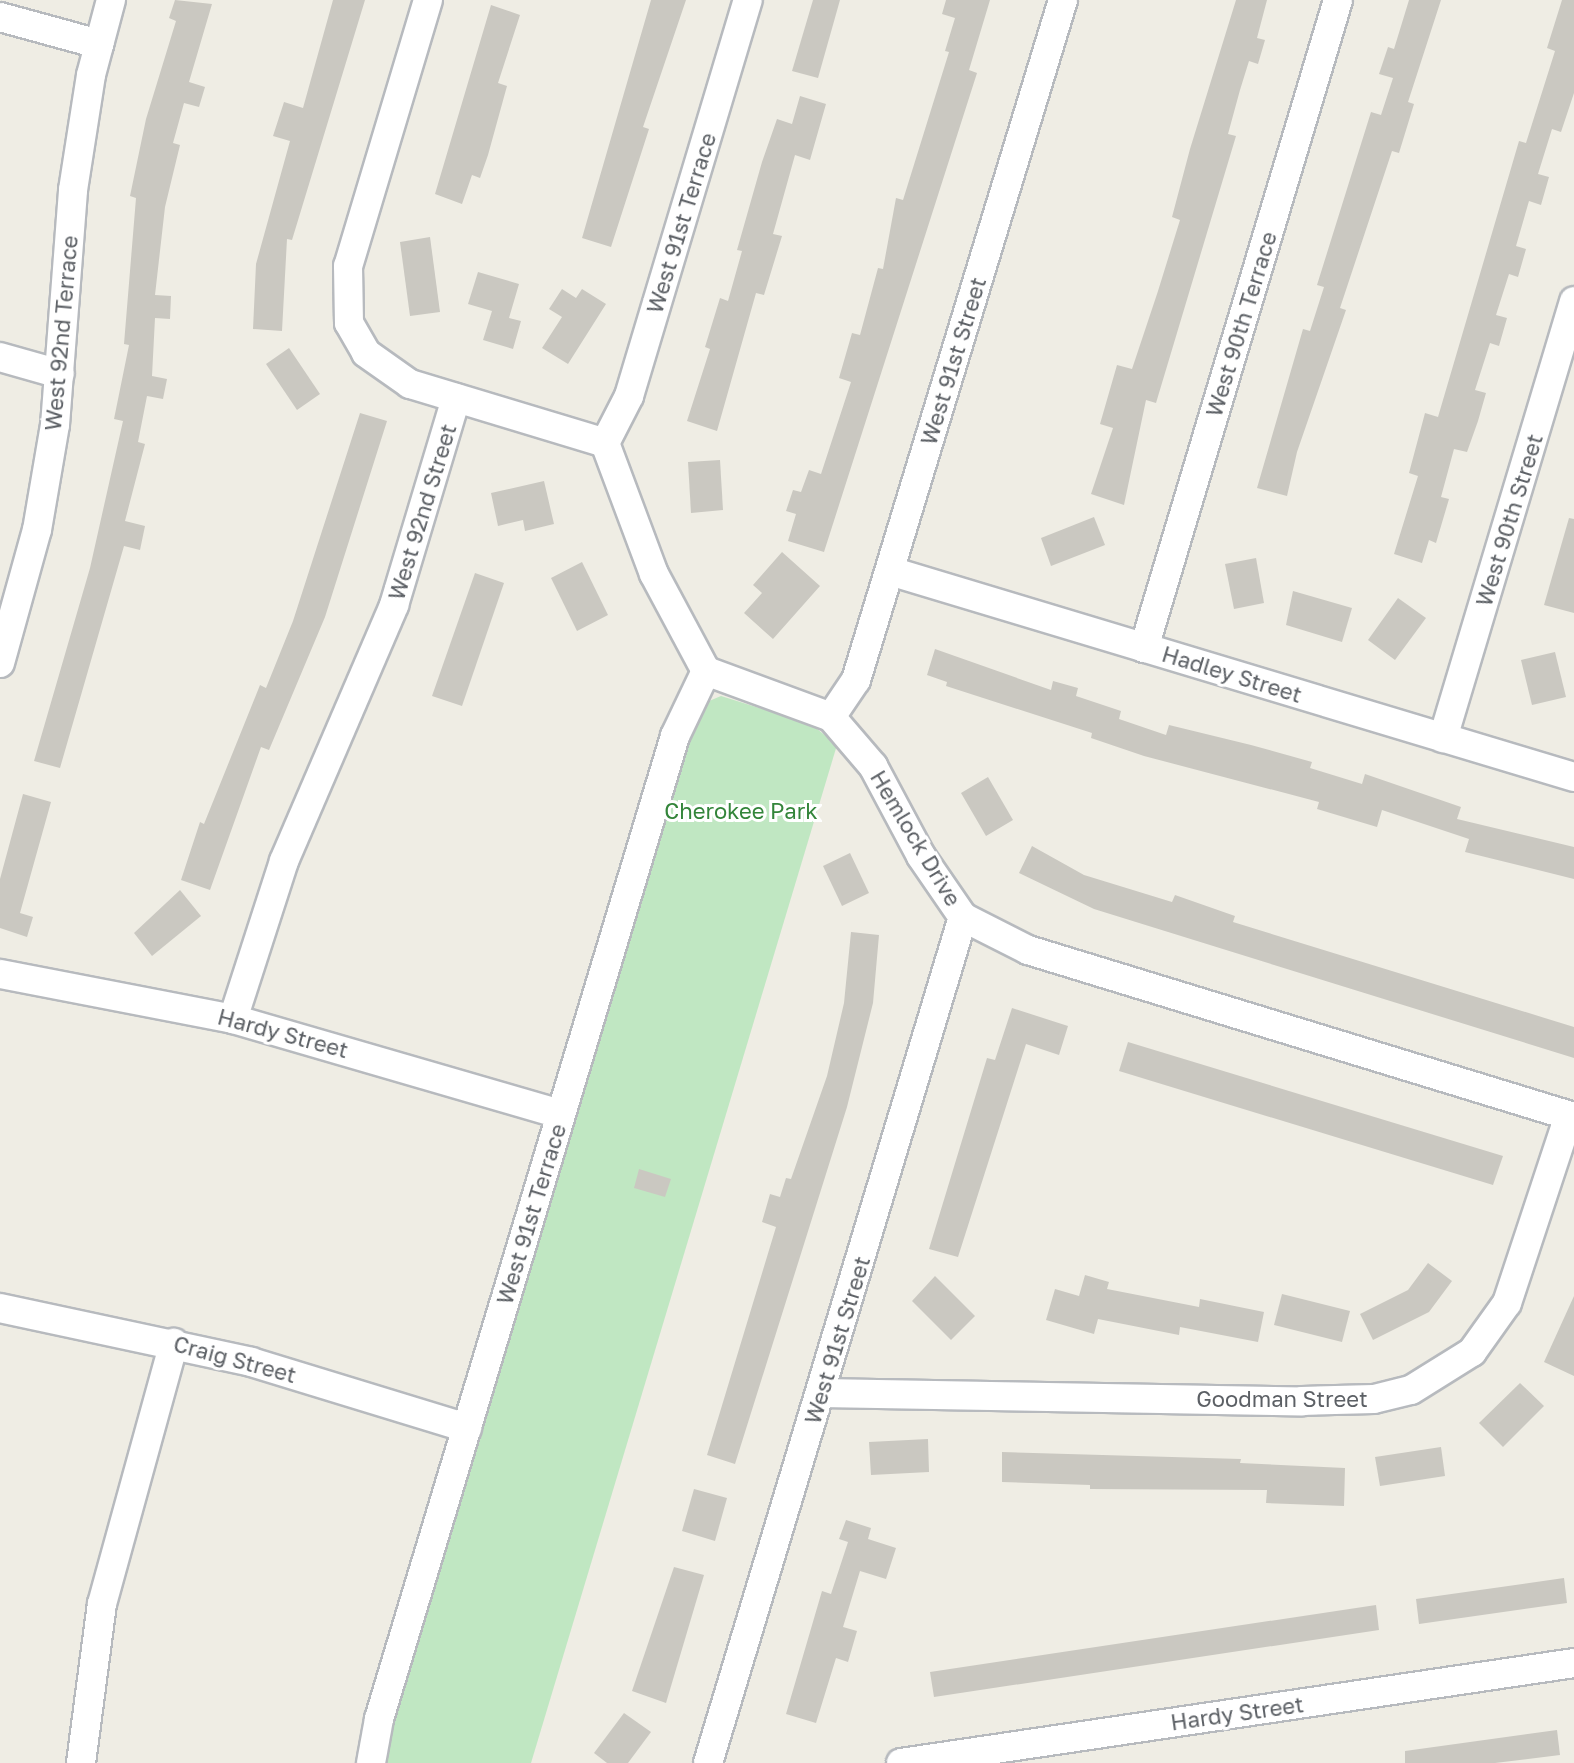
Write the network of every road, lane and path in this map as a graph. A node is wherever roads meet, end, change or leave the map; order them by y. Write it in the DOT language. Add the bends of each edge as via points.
graph roads {
  1 [pos="111,0"];
  2 [pos="428,0"];
  3 [pos="748,0"];
  4 [pos="1063,0"];
  5 [pos="1338,0"];
  6 [pos="0,17"];
  7 [pos="99,44"];
  8 [pos="1574,301"];
  9 [pos="0,357"];
  10 [pos="60,374"];
  11 [pos="456,398"];
  12 [pos="605,443"];
  13 [pos="890,571"];
  14 [pos="1144,648"];
  15 [pos="0,663"];
  16 [pos="706,671"];
  17 [pos="831,717"];
  18 [pos="1443,738"];
  19 [pos="1574,777"];
  20 [pos="963,917"];
  21 [pos="0,974"];
  22 [pos="233,1019"];
  23 [pos="561,1114"];
  24 [pos="1572,1116"];
  25 [pos="0,1308"];
  26 [pos="174,1343"];
  27 [pos="821,1393"];
  28 [pos="467,1428"];
  29 [pos="1574,1663"];
  30 [pos="81,1763"];
  31 [pos="371,1763"];
  32 [pos="708,1763"];
  33 [pos="901,1763"];
  1 -- 7 [label="street, West 92nd Terrace"];
  2 -- 11 [label="street, West 92nd Street" via="348,266 345,292 349,323 366,353 410,384"];
  3 -- 12 [label="street, West 91st Terrace" via="629,396"];
  4 -- 13 [label="street, West 91st Street"];
  5 -- 14 [label="street, West 90th Terrace"];
  6 -- 7 [label="street"];
  7 -- 10 [label="street, West 92nd Terrace" via="73,190"];
  8 -- 18 [label="street, West 90th Street"];
  9 -- 10 [label="street"];
  10 -- 15 [label="street, West 92nd Terrace" via="37,530"];
  11 -- 12 [label="street"];
  11 -- 22 [label="street, West 92nd Street" via="394,605 284,861"];
  12 -- 16 [label="street" via="654,574"];
  13 -- 14 [label="street, Hadley Street"];
  13 -- 17 [label="street, West 91st Street" via="856,680"];
  14 -- 18 [label="street, Hadley Street"];
  16 -- 17 [label="street, Hemlock Drive"];
  16 -- 23 [label="street, West 91st Terrace" via="675,736"];
  17 -- 20 [label="street, Hemlock Drive" via="873,766 921,856"];
  18 -- 19 [label="street, Hadley Street"];
  20 -- 24 [label="street, Hemlock Drive" via="1028,950"];
  20 -- 27 [label="street, West 91st Street"];
  21 -- 22 [label="street, Hardy Street"];
  22 -- 23 [label="street, Hardy Street"];
  23 -- 28 [label="street, West 91st Terrace"];
  24 -- 27 [label="street, Goodman Street" via="1507,1303 1472,1352 1411,1390 1374,1399 1302,1401"];
  25 -- 26 [label="street, Craig Street"];
  26 -- 28 [label="street, Craig Street"];
  26 -- 30 [label="street" via="102,1604"];
  27 -- 32 [label="street, West 91st Street"];
  28 -- 31 [label="street, West 91st Terrace" via="379,1719"];
  29 -- 33 [label="street, Hardy Street"];
}
